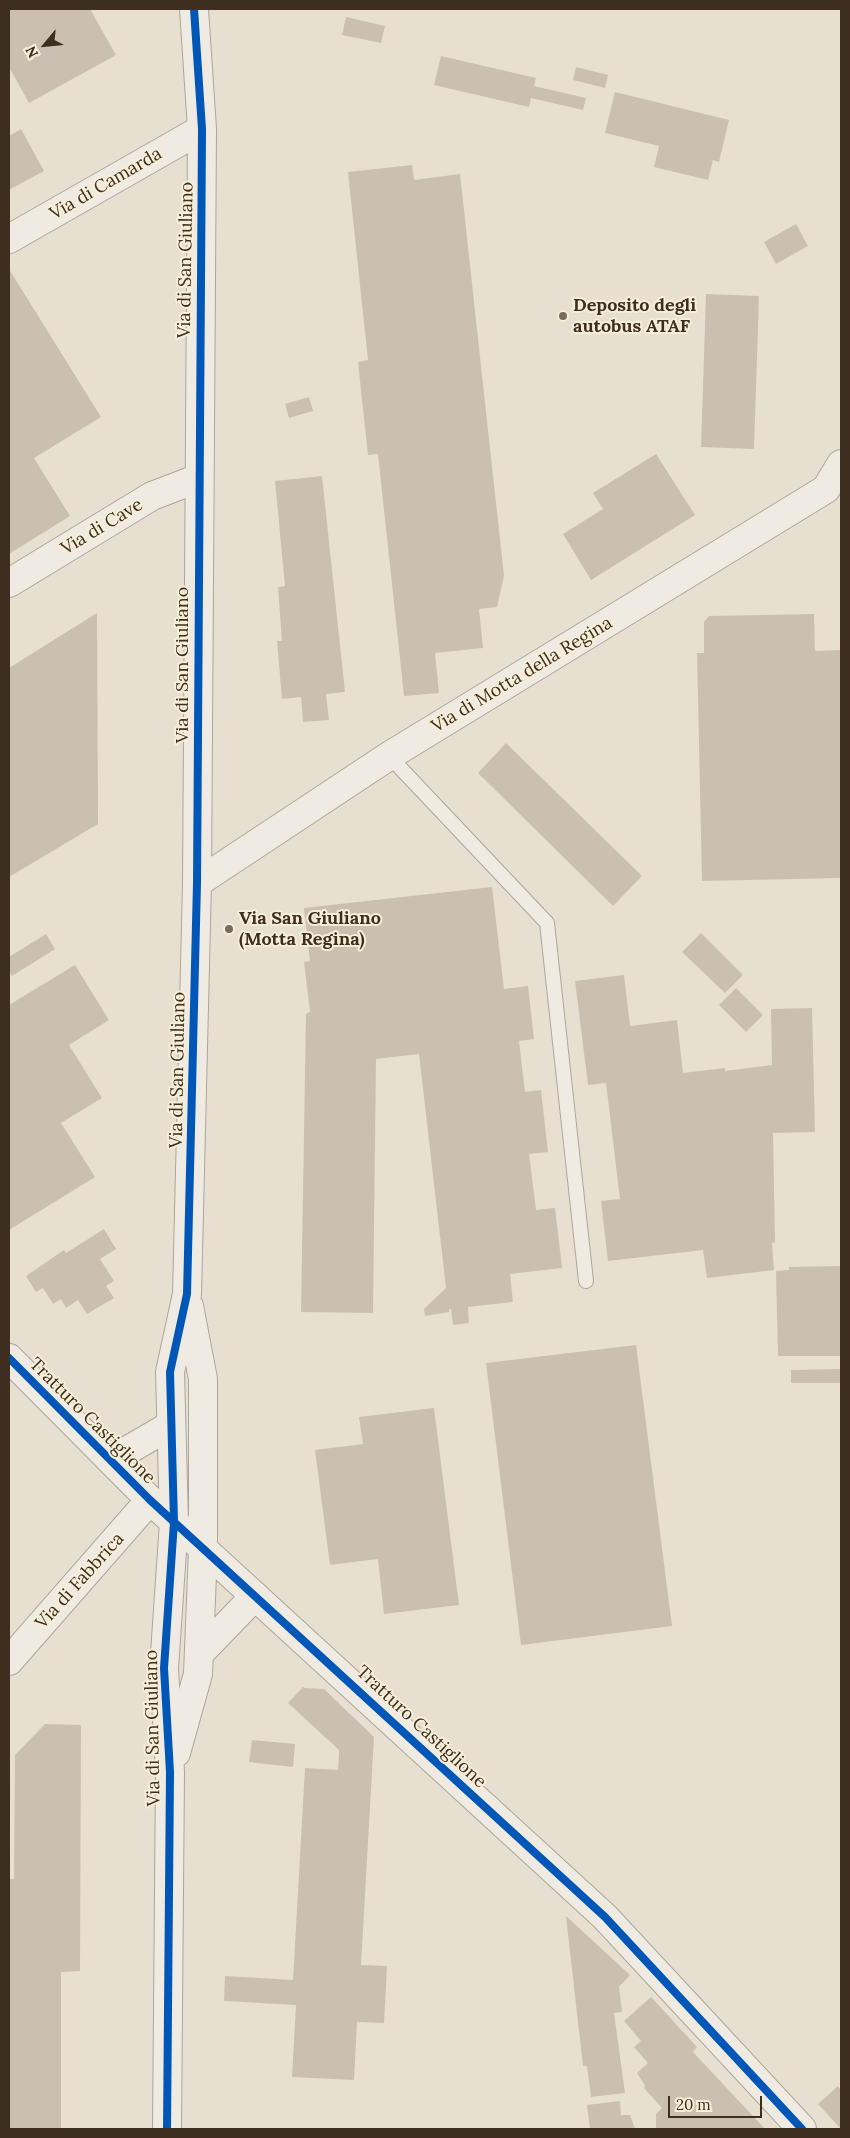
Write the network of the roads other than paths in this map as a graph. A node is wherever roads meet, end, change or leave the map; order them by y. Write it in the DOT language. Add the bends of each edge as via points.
graph roads {
  1 [pos="194,9"];
  2 [pos="202,129"];
  3 [pos="9,239"];
  4 [pos="841,464"];
  5 [pos="199,478"];
  6 [pos="9,583"];
  7 [pos="389,756"];
  8 [pos="197,883"];
  9 [pos="586,1281"];
  10 [pos="187,1294"];
  11 [pos="9,1358"];
  12 [pos="171,1425"];
  13 [pos="111,1460"];
  14 [pos="150,1500"];
  15 [pos="174,1522"];
  16 [pos="203,1549"];
  17 [pos="255,1596"];
  18 [pos="199,1654"];
  19 [pos="9,1661"];
  20 [pos="170,1772"];
  21 [pos="167,2129"];
  22 [pos="802,2129"];
  1 -- 2 [label="street, Via di San Giuliano"];
  2 -- 3 [label="street, Via di Camarda"];
  2 -- 5 [label="street, Via di San Giuliano"];
  4 -- 7 [label="street, Via di Motta della Regina" via="826,489"];
  5 -- 6 [label="street, Via di Cave" via="152,496"];
  5 -- 8 [label="street, Via di San Giuliano"];
  7 -- 8 [label="street, Via di Motta della Regina"];
  7 -- 9 [label="lane" via="547,923"];
  8 -- 10 [label="street, Via di San Giuliano"];
  10 -- 12 [label="street, Via di San Giuliano" via="170,1372"];
  10 -- 16 [label="street" via="203,1379"];
  11 -- 13 [label="street, Tratturo Castiglione"];
  12 -- 13 [label="street"];
  12 -- 15 [label="street, Via di San Giuliano"];
  13 -- 14 [label="street, Tratturo Castiglione"];
  14 -- 15 [label="street, Tratturo Castiglione"];
  14 -- 19 [label="street, Via di Fabbrica"];
  15 -- 16 [label="street, Tratturo Castiglione"];
  15 -- 20 [label="street, Via di San Giuliano" via="164,1668"];
  16 -- 17 [label="street, Tratturo Castiglione"];
  16 -- 18 [label="street"];
  17 -- 18 [label="street"];
  17 -- 22 [label="street, Tratturo Castiglione" via="605,1917"];
  18 -- 20 [label="street" via="198,1674"];
  20 -- 21 [label="street, Via di San Giuliano"];
}
